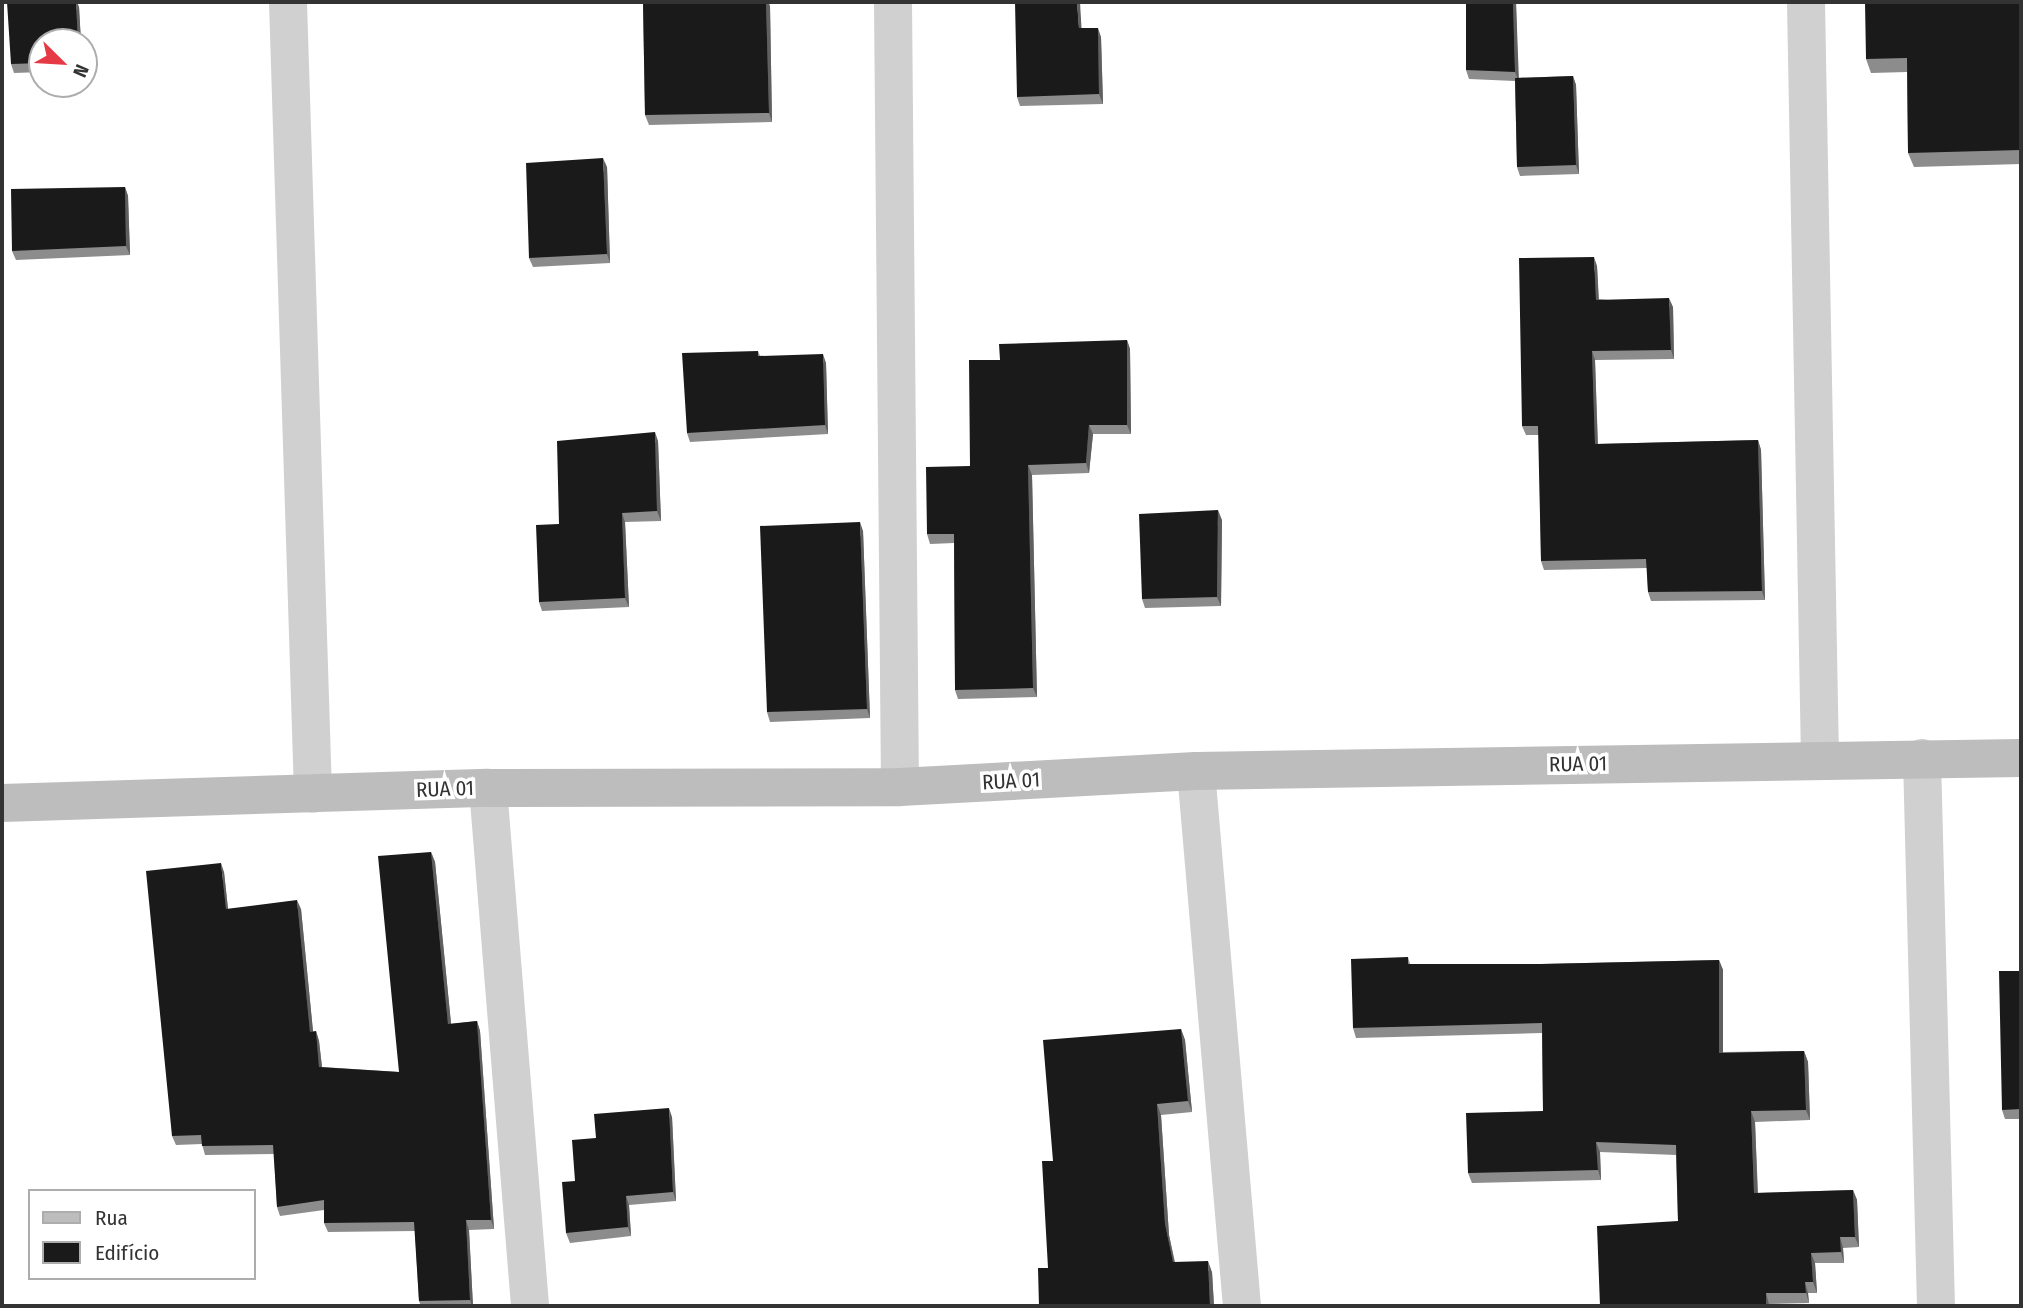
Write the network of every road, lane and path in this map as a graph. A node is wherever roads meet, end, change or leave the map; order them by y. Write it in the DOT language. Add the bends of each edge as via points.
graph roads {
  1 [pos="288,2"];
  2 [pos="893,2"];
  3 [pos="1806,2"];
  4 [pos="1922,758"];
  5 [pos="2021,758"];
  6 [pos="1820,759"];
  7 [pos="1196,771"];
  8 [pos="900,787"];
  9 [pos="488,788"];
  10 [pos="313,794"];
  11 [pos="2,803"];
  12 [pos="530,1306"];
  13 [pos="1242,1306"];
  14 [pos="1936,1306"];
  1 -- 10 [label="street"];
  2 -- 8 [label="street"];
  3 -- 6 [label="street"];
  4 -- 5 [label="street, RUA 01"];
  4 -- 6 [label="street, RUA 01"];
  4 -- 14 [label="street"];
  6 -- 7 [label="street, RUA 01"];
  7 -- 8 [label="street, RUA 01"];
  7 -- 13 [label="street"];
  8 -- 9 [label="street, RUA 01"];
  9 -- 10 [label="street, RUA 01"];
  9 -- 12 [label="street"];
  10 -- 11 [label="street, RUA 01"];
}
